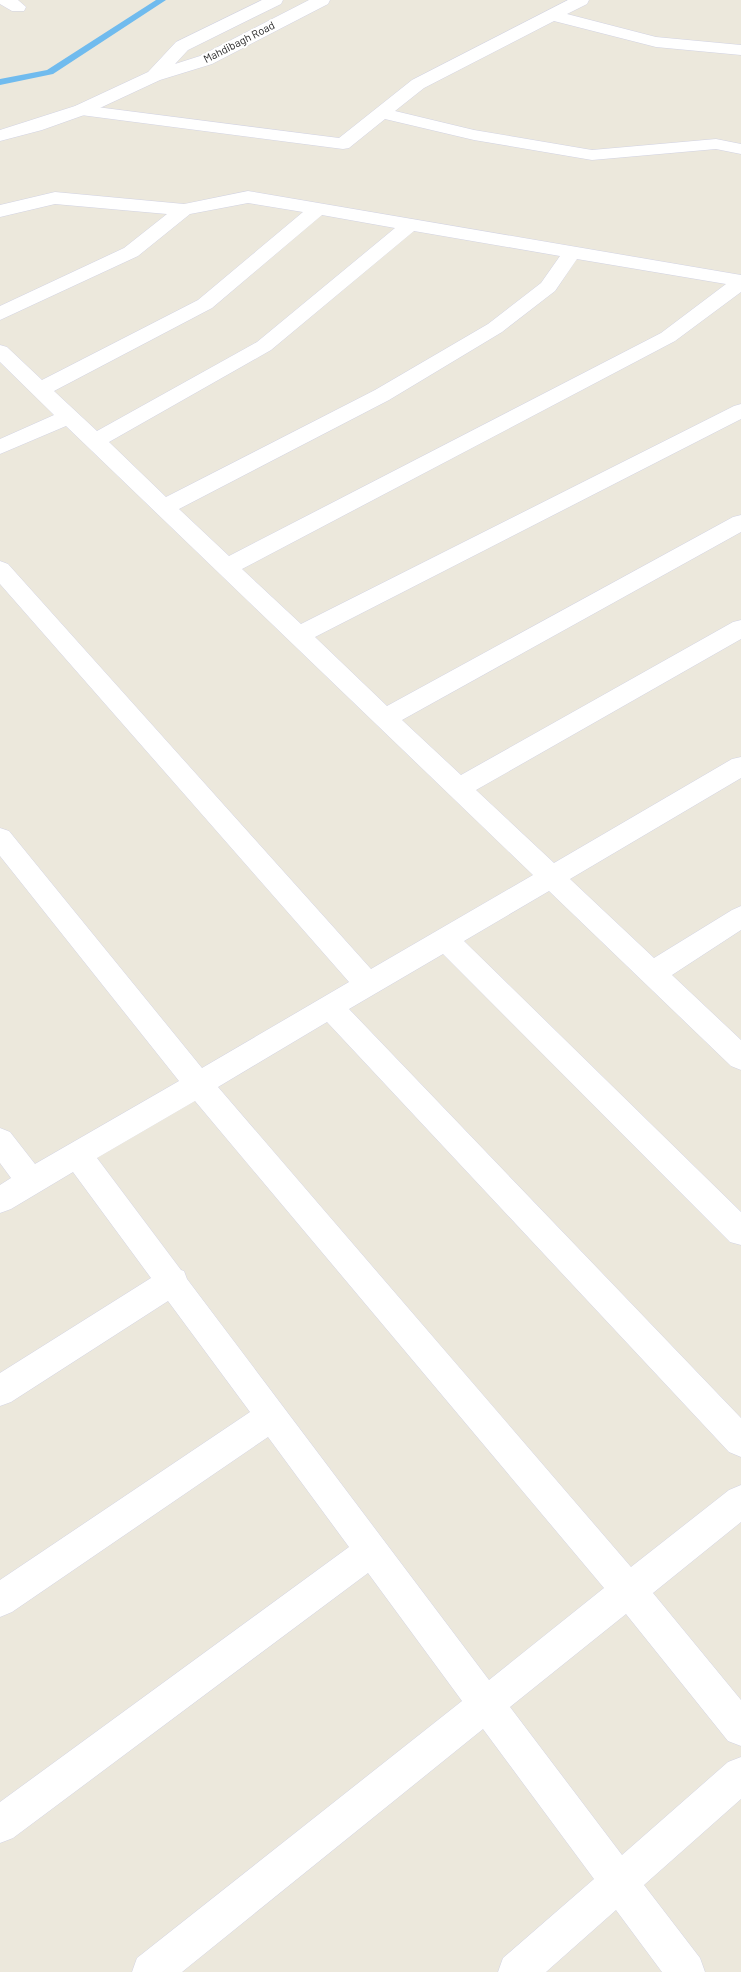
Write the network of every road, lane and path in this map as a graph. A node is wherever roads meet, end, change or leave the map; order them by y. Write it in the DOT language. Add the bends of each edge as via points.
graph roads {
  1 [pos="275,0"];
  2 [pos="322,0"];
  3 [pos="581,0"];
  4 [pos="552,15"];
  5 [pos="741,50"];
  6 [pos="154,76"];
  7 [pos="81,110"];
  8 [pos="382,113"];
  9 [pos="0,136"];
  10 [pos="741,149"];
  11 [pos="318,209"];
  12 [pos="184,210"];
  13 [pos="0,211"];
  14 [pos="410,224"];
  15 [pos="572,252"];
  16 [pos="741,282"];
  17 [pos="0,314"];
  18 [pos="0,351"];
  19 [pos="41,389"];
  20 [pos="741,411"];
  21 [pos="69,416"];
  22 [pos="95,442"];
  23 [pos="0,447"];
  24 [pos="164,507"];
  25 [pos="741,522"];
  26 [pos="227,567"];
  27 [pos="0,569"];
  28 [pos="741,628"];
  29 [pos="298,636"];
  30 [pos="384,719"];
  31 [pos="741,766"];
  32 [pos="457,789"];
  33 [pos="0,838"];
  34 [pos="551,878"];
  35 [pos="741,917"];
  36 [pos="446,940"];
  37 [pos="652,973"];
  38 [pos="368,985"];
  39 [pos="330,1007"];
  40 [pos="741,1058"];
  41 [pos="198,1084"];
  42 [pos="0,1141"];
  43 [pos="77,1155"];
  44 [pos="31,1182"];
  45 [pos="0,1200"];
  46 [pos="741,1232"];
  47 [pos="173,1281"];
  48 [pos="0,1391"];
  49 [pos="272,1416"];
  50 [pos="741,1441"];
  51 [pos="741,1501"];
  52 [pos="372,1550"];
  53 [pos="628,1590"];
  54 [pos="0,1600"];
  55 [pos="486,1704"];
  56 [pos="741,1728"];
  57 [pos="741,1775"];
  58 [pos="0,1826"];
  59 [pos="619,1883"];
  60 [pos="151,1972"];
  61 [pos="517,1972"];
  62 [pos="686,1972"];
  1 -- 6 [label="street, Mahdibagh Road" via="182,46"];
  2 -- 6 [label="street, Mahdibagh Road" via="206,60"];
  3 -- 4 [label="street"];
  4 -- 5 [label="street" via="656,42"];
  4 -- 8 [label="street" via="418,84"];
  6 -- 7 [label="street, Mahdibagh Road"];
  7 -- 8 [label="street" via="343,144"];
  7 -- 9 [label="street, Mahdibagh Road"];
  8 -- 10 [label="street" via="474,135 592,155 716,144"];
  11 -- 12 [label="street" via="248,197"];
  11 -- 14 [label="street"];
  11 -- 19 [label="street" via="205,304"];
  12 -- 13 [label="street" via="55,198"];
  12 -- 17 [label="street" via="131,252"];
  14 -- 15 [label="street"];
  14 -- 22 [label="street" via="264,346"];
  15 -- 16 [label="street"];
  15 -- 24 [label="street" via="548,287 495,328 382,394"];
  16 -- 26 [label="street" via="668,338"];
  18 -- 19 [label="street"];
  19 -- 21 [label="street"];
  20 -- 29 [label="street"];
  21 -- 22 [label="street"];
  21 -- 23 [label="street"];
  22 -- 24 [label="street"];
  24 -- 26 [label="street"];
  25 -- 30 [label="street"];
  26 -- 29 [label="street"];
  27 -- 38 [label="street"];
  28 -- 32 [label="street"];
  29 -- 30 [label="street"];
  30 -- 32 [label="street"];
  31 -- 34 [label="street"];
  32 -- 34 [label="street"];
  33 -- 41 [label="street"];
  34 -- 36 [label="street"];
  34 -- 37 [label="street"];
  35 -- 37 [label="street"];
  36 -- 38 [label="street"];
  36 -- 46 [label="street"];
  37 -- 40 [label="street"];
  38 -- 39 [label="street"];
  39 -- 41 [label="street"];
  39 -- 50 [label="street"];
  41 -- 43 [label="street"];
  41 -- 53 [label="street"];
  42 -- 44 [label="street"];
  43 -- 44 [label="street"];
  43 -- 47 [label="street"];
  44 -- 45 [label="street"];
  47 -- 48 [label="street"];
  47 -- 49 [label="street"];
  49 -- 52 [label="street"];
  49 -- 54 [label="street"];
  51 -- 53 [label="street"];
  52 -- 55 [label="street"];
  52 -- 58 [label="street"];
  53 -- 55 [label="street"];
  53 -- 56 [label="street"];
  55 -- 59 [label="street"];
  55 -- 60 [label="street"];
  57 -- 59 [label="street"];
  59 -- 61 [label="street"];
  59 -- 62 [label="street"];
}
